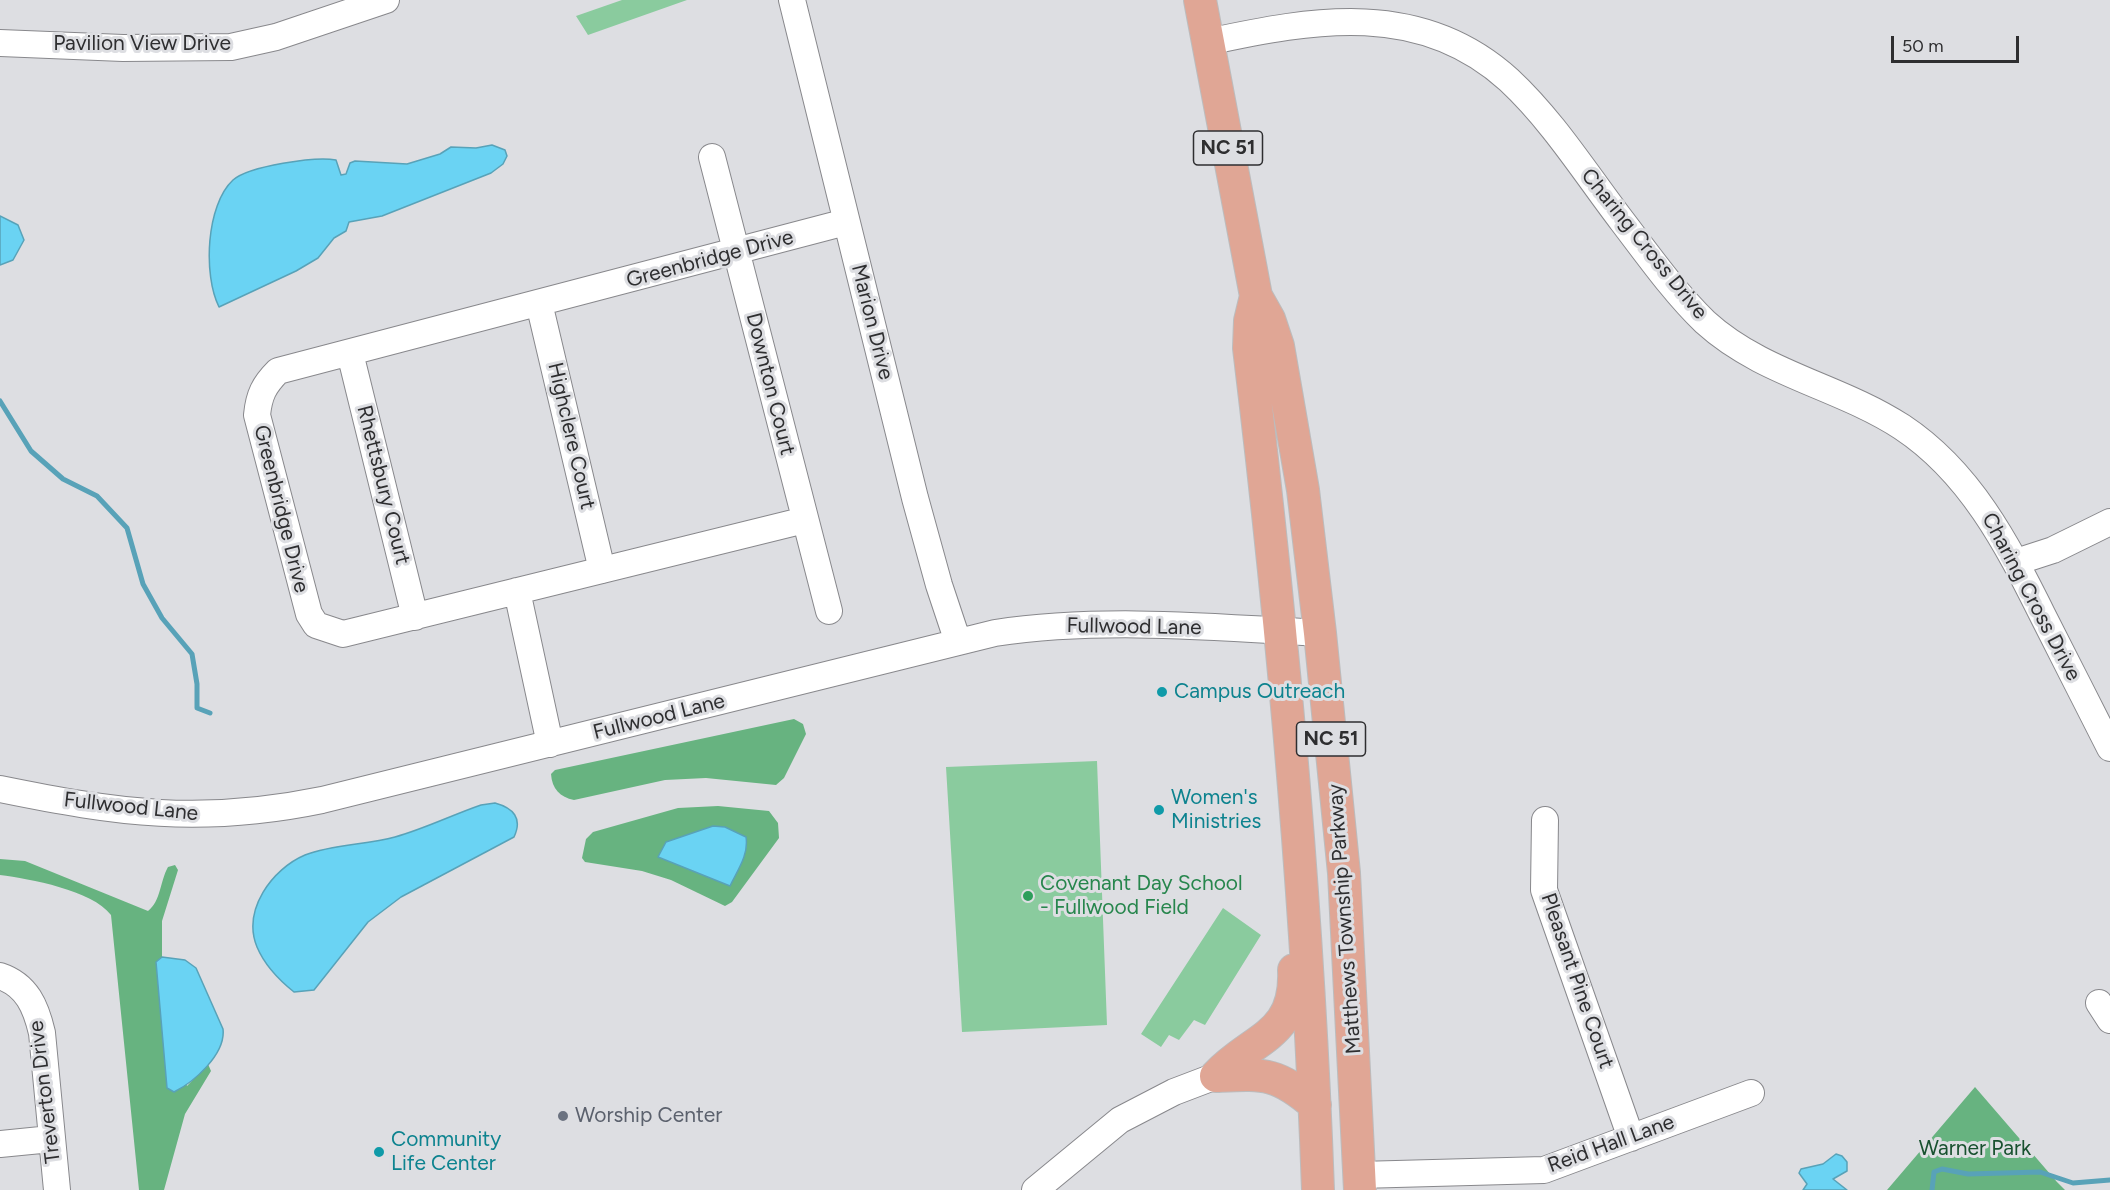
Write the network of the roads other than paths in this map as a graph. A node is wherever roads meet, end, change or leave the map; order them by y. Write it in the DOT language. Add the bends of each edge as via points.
graph roads {
  1 [pos="386,0"];
  2 [pos="792,0"];
  3 [pos="1200,0"];
  4 [pos="1208,42"];
  5 [pos="0,43"];
  6 [pos="712,157"];
  7 [pos="846,222"];
  8 [pos="736,253"];
  9 [pos="1256,296"];
  10 [pos="539,303"];
  11 [pos="350,352"];
  12 [pos="805,520"];
  13 [pos="2110,522"];
  14 [pos="2016,562"];
  15 [pos="602,570"];
  16 [pos="518,591"];
  17 [pos="830,611"];
  18 [pos="415,617"];
  19 [pos="1281,630"];
  20 [pos="1320,633"];
  21 [pos="958,642"];
  22 [pos="550,744"];
  23 [pos="2110,748"];
  24 [pos="0,789"];
  25 [pos="1545,820"];
  26 [pos="1302,882"];
  27 [pos="0,976"];
  28 [pos="1216,1076"];
  29 [pos="1751,1093"];
  30 [pos="1315,1105"];
  31 [pos="1631,1138"];
  32 [pos="51,1139"];
  33 [pos="0,1144"];
  34 [pos="1359,1182"];
  35 [pos="57,1190"];
  36 [pos="1035,1190"];
  37 [pos="1318,1190"];
  1 -- 5 [label="street, Pavilion View Drive" via="276,37 231,47"];
  2 -- 7 [label="street, Marion Drive"];
  3 -- 4 [label="main road, Matthews Township Parkway / NC 51"];
  4 -- 9 [label="main road, Matthews Township Parkway / NC 51"];
  4 -- 14 [label="street, Charing Cross Drive" via="1339,20 1406,26 1452,41 1471,52 1525,96 1659,270 1705,321 1770,366 1877,412 1904,428 1966,485"];
  6 -- 8 [label="street, Downton Court"];
  7 -- 8 [label="street, Greenbridge Drive"];
  7 -- 21 [label="street, Marion Drive" via="915,498"];
  8 -- 10 [label="street, Greenbridge Drive"];
  8 -- 12 [label="street, Downton Court"];
  9 -- 19 [label="main road, Matthews Township Parkway / NC 51" via="1249,348"];
  9 -- 20 [label="main road, Matthews Township Parkway / NC 51" via="1278,346 1303,490"];
  10 -- 11 [label="street, Greenbridge Drive"];
  10 -- 15 [label="street, Highclere Court"];
  11 -- 18 [label="street, Rhettsbury Court"];
  11 -- 18 [label="street, Greenbridge Drive" via="279,372 262,390 257,414 309,614 316,625 343,634"];
  12 -- 15 [label="street, Greenbridge Drive"];
  12 -- 17 [label="street, Downton Court"];
  13 -- 14 [label="street" via="2054,550"];
  14 -- 23 [label="street, Charing Cross Drive"];
  15 -- 16 [label="street, Greenbridge Drive"];
  16 -- 18 [label="street, Greenbridge Drive"];
  16 -- 22 [label="street"];
  19 -- 20 [label="street, Fullwood Lane"];
  19 -- 21 [label="street, Fullwood Lane" via="1065,625"];
  19 -- 26 [label="main road, Matthews Township Parkway / NC 51"];
  20 -- 34 [label="main road, Matthews Township Parkway / NC 51" via="1344,873"];
  21 -- 22 [label="street, Fullwood Lane"];
  22 -- 24 [label="street, Fullwood Lane" via="322,800 244,813 171,815 124,811"];
  25 -- 31 [label="street, Pleasant Pine Court" via="1544,890"];
  26 -- 28 [label="main road" via="1292,903 1293,999 1267,1037 1229,1062"];
  26 -- 30 [label="main road, Matthews Township Parkway / NC 51"];
  27 -- 32 [label="street, Treverton Drive" via="20,986 38,1014"];
  28 -- 30 [label="main road" via="1273,1076 1292,1085"];
  28 -- 36 [label="street" via="1120,1120"];
  29 -- 31 [label="street, Reid Hall Lane"];
  30 -- 37 [label="main road, Matthews Township Parkway / NC 51"];
  31 -- 34 [label="street, Reid Hall Lane" via="1544,1170"];
  32 -- 33 [label="street"];
  32 -- 35 [label="street, Treverton Drive"];
}
